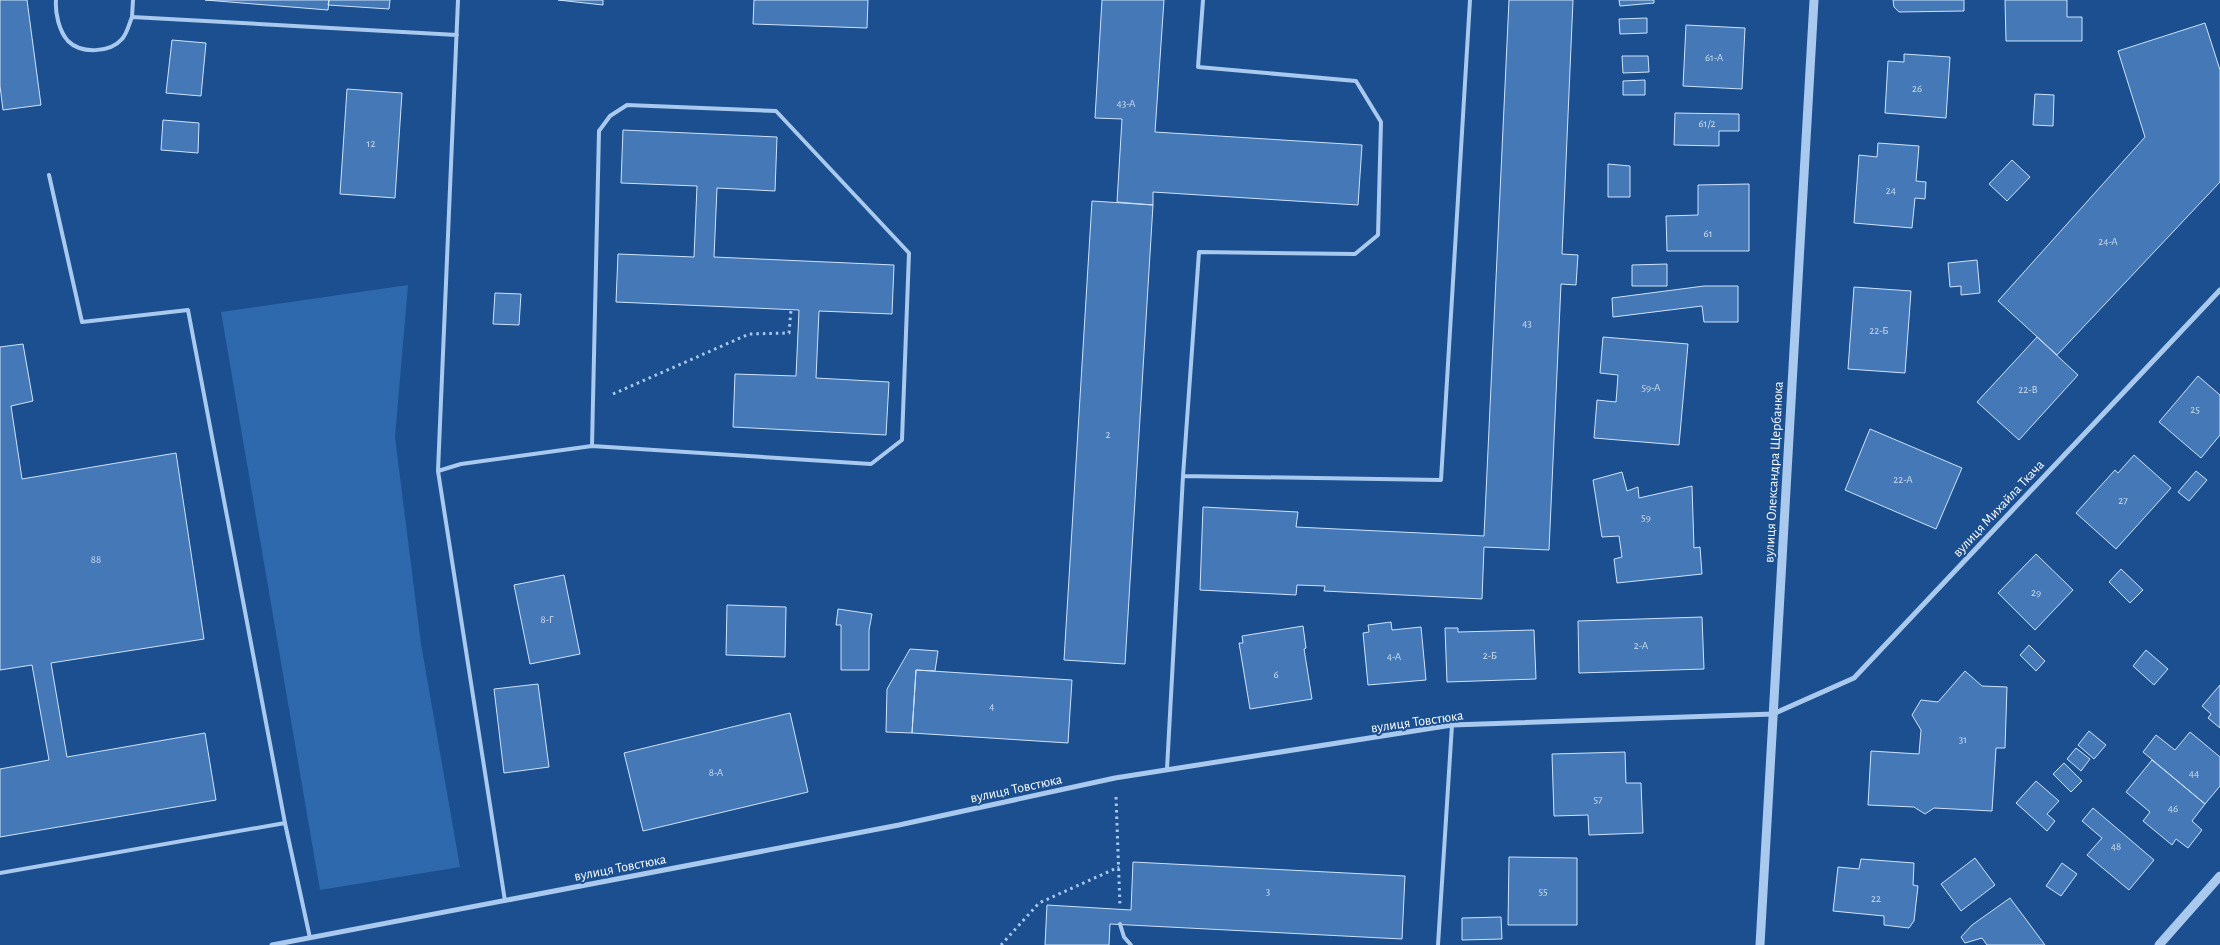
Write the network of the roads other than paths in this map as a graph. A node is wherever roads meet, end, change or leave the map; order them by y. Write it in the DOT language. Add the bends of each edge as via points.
graph roads {
  1 [pos="56,0"];
  2 [pos="132,0"];
  3 [pos="458,0"];
  4 [pos="1202,0"];
  5 [pos="1470,0"];
  6 [pos="1814,0"];
  7 [pos="132,18"];
  8 [pos="457,35"];
  9 [pos="49,175"];
  10 [pos="2220,290"];
  11 [pos="592,446"];
  12 [pos="438,471"];
  13 [pos="1183,476"];
  14 [pos="1773,714"];
  15 [pos="1452,725"];
  16 [pos="1167,770"];
  17 [pos="285,823"];
  18 [pos="0,873"];
  19 [pos="2220,876"];
  20 [pos="505,901"];
  21 [pos="1120,924"];
  22 [pos="310,938"];
  23 [pos="272,945"];
  24 [pos="1131,945"];
  25 [pos="1438,945"];
  26 [pos="1760,945"];
  27 [pos="2159,945"];
  1 -- 7 [label="lane" via="58,22 68,41 84,50 112,47 123,38"];
  2 -- 7 [label="lane"];
  3 -- 8 [label="lane"];
  4 -- 13 [label="lane" via="1198,67 1356,81 1381,122 1378,234 1355,254 1199,252"];
  5 -- 13 [label="lane" via="1441,480"];
  6 -- 14 [label="street, вулиця Олександра Щербанюка"];
  7 -- 8 [label="lane"];
  8 -- 12 [label="lane"];
  9 -- 17 [label="lane" via="82,322 188,310"];
  10 -- 14 [label="street, вулиця Михайла Ткача" via="1854,678"];
  11 -- 11 [label="lane" via="871,464 902,440 909,254 776,111 627,105 610,116 599,131"];
  11 -- 12 [label="lane" via="461,464"];
  12 -- 20 [label="lane"];
  13 -- 16 [label="lane"];
  14 -- 15 [label="street, вулиця Товстюка"];
  14 -- 26 [label="street, вулиця Олександра Щербанюка"];
  15 -- 16 [label="street, вулиця Товстюка"];
  15 -- 25 [label="lane"];
  16 -- 20 [label="street, вулиця Товстюка"];
  17 -- 18 [label="lane"];
  17 -- 22 [label="lane"];
  19 -- 27 [label="street"];
  20 -- 22 [label="street, вулиця Товстюка"];
  21 -- 24 [label="lane"];
  22 -- 23 [label="street, вулиця Товстюка"];
}
